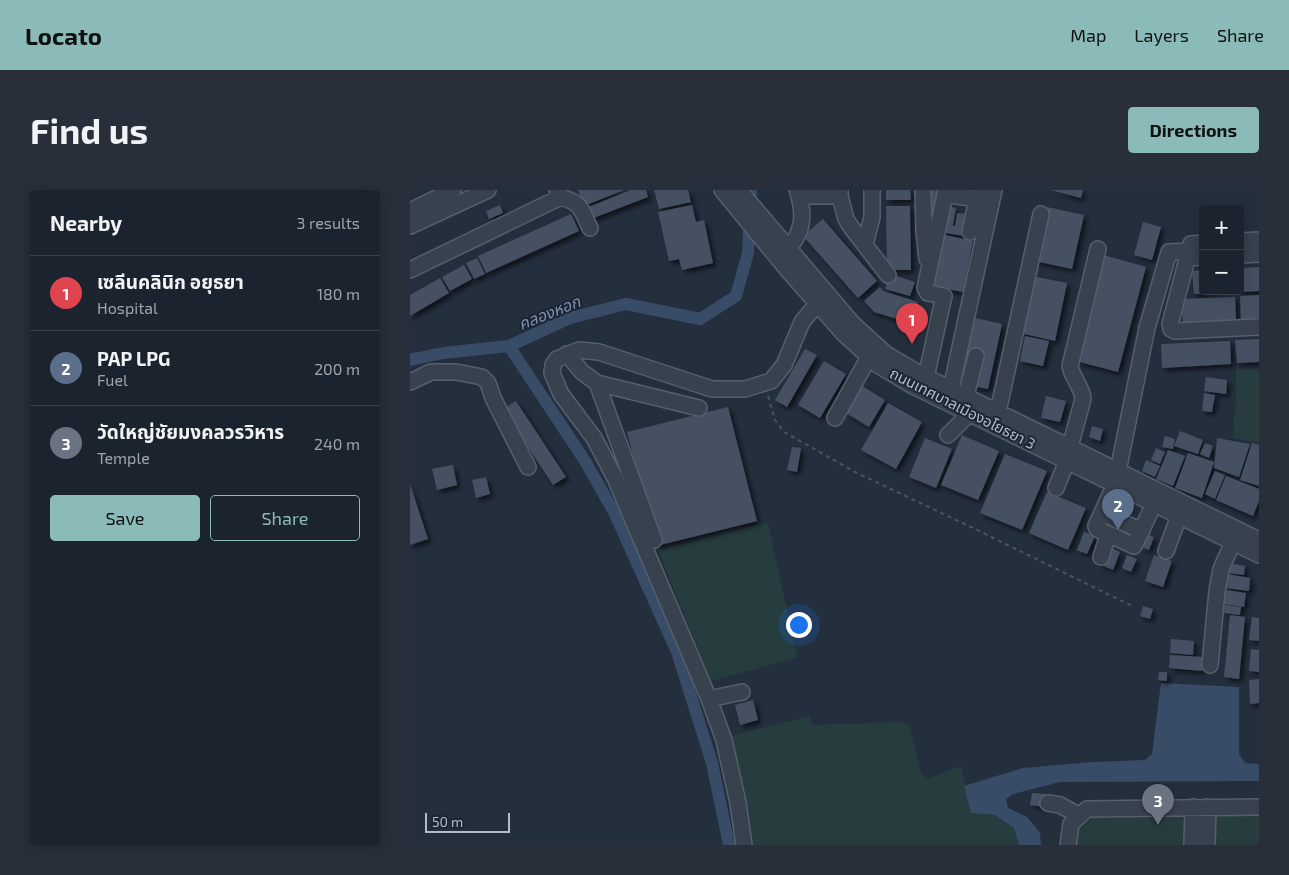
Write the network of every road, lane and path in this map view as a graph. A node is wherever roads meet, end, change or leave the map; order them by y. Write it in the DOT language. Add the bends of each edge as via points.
graph roads {
  1 [pos="454,190"];
  2 [pos="488,190"];
  3 [pos="722,190"];
  4 [pos="739,190"];
  5 [pos="872,190"];
  6 [pos="923,190"];
  7 [pos="994,190"];
  8 [pos="843,192"];
  9 [pos="945,192"];
  10 [pos="798,193"];
  11 [pos="559,194"];
  12 [pos="978,195"];
  13 [pos="424,197"];
  14 [pos="410,211"];
  15 [pos="1042,214"];
  16 [pos="410,226"];
  17 [pos="590,228"];
  18 [pos="970,232"];
  19 [pos="1199,243"];
  20 [pos="865,245"];
  21 [pos="786,246"];
  22 [pos="1098,249"];
  23 [pos="1193,255"];
  24 [pos="410,270"];
  25 [pos="929,271"];
  26 [pos="888,275"];
  27 [pos="944,296"];
  28 [pos="970,302"];
  29 [pos="818,304"];
  30 [pos="1259,327"];
  31 [pos="567,354"];
  32 [pos="976,356"];
  33 [pos="870,357"];
  34 [pos="926,377"];
  35 [pos="410,382"];
  36 [pos="597,383"];
  37 [pos="764,384"];
  38 [pos="952,390"];
  39 [pos="966,396"];
  40 [pos="699,408"];
  41 [pos="998,412"];
  42 [pos="970,413"];
  43 [pos="835,418"];
  44 [pos="948,435"];
  45 [pos="1068,454"];
  46 [pos="528,467"];
  47 [pos="1121,480"];
  48 [pos="1056,488"];
  49 [pos="1154,504"];
  50 [pos="1102,513"];
  51 [pos="1180,516"];
  52 [pos="1142,531"];
  53 [pos="1108,535"];
  54 [pos="654,540"];
  55 [pos="1259,540"];
  56 [pos="1233,542"];
  57 [pos="1166,550"];
  58 [pos="1259,555"];
  59 [pos="1101,557"];
  60 [pos="1132,606"];
  61 [pos="1210,665"];
  62 [pos="742,692"];
  63 [pos="709,699"];
  64 [pos="1048,803"];
  65 [pos="1201,807"];
  66 [pos="1259,807"];
  67 [pos="1080,816"];
  68 [pos="744,845"];
  69 [pos="1068,845"];
  70 [pos="1192,845"];
  71 [pos="1207,845"];
  1 -- 13 [label="street"];
  2 -- 16 [label="street"];
  3 -- 29 [label="street, ถนนเทศบาลเมืองอโยธยา 3"];
  4 -- 21 [label="street, ถนนเทศบาลเมืองอโยธยา 3"];
  5 -- 20 [label="street" via="872,217"];
  6 -- 25 [label="street"];
  7 -- 28 [label="street"];
  8 -- 10 [label="street"];
  8 -- 20 [label="street" via="846,219"];
  9 -- 12 [label="street"];
  9 -- 25 [label="street"];
  10 -- 21 [label="street" via="800,230 794,241"];
  11 -- 17 [label="street" via="580,206"];
  11 -- 24 [label="street"];
  12 -- 18 [label="street"];
  13 -- 14 [label="street"];
  15 -- 41 [label="street"];
  19 -- 23 [label="street" via="1191,244"];
  20 -- 26 [label="street"];
  21 -- 34 [label="street, ถนนเทศบาลเมืองอโยธยา 3" via="853,324 886,354"];
  22 -- 45 [label="street" via="1070,366 1083,398"];
  23 -- 30 [label="street" via="1171,329"];
  23 -- 47 [label="street" via="1169,252 1147,328"];
  25 -- 27 [label="street" via="925,288 928,293"];
  27 -- 28 [label="street"];
  27 -- 34 [label="street"];
  28 -- 38 [label="street"];
  29 -- 33 [label="street, ถนนเทศบาลเมืองอโยธยา 3" via="843,334"];
  29 -- 37 [label="street" via="802,322 784,365 771,381"];
  31 -- 36 [label="street" via="582,372"];
  31 -- 37 [label="street" via="579,350 599,352 712,389 745,389"];
  31 -- 63 [label="street" via="557,359 552,373 561,394 594,438 615,478"];
  32 -- 39 [label="street"];
  33 -- 42 [label="street, ถนนเทศบาลเมืองอโยธยา 3" via="913,386"];
  33 -- 43 [label="street"];
  34 -- 38 [label="street, ถนนเทศบาลเมืองอโยธยา 3"];
  35 -- 46 [label="street" via="431,372 482,377 488,383"];
  36 -- 40 [label="street"];
  36 -- 54 [label="street"];
  37 -- 60 [label="path" via="775,420 784,432 856,472"];
  38 -- 39 [label="street, ถนนเทศบาลเมืองอโยธยา 3"];
  39 -- 41 [label="street, ถนนเทศบาลเมืองอโยธยา 3"];
  41 -- 45 [label="street, ถนนเทศบาลเมืองอโยธยา 3"];
  42 -- 44 [label="street"];
  42 -- 45 [label="street, ถนนเทศบาลเมืองอโยธยา 3"];
  45 -- 47 [label="street, ถนนเทศบาลเมืองอโยธยา 3"];
  45 -- 48 [label="street"];
  47 -- 49 [label="street, ถนนเทศบาลเมืองอโยธยา 3"];
  47 -- 50 [label="street"];
  47 -- 55 [label="street, ถนนเทศบาลเมืองอโยธยา 3"];
  49 -- 51 [label="street, ถนนเทศบาลเมืองอโยธยา 3"];
  49 -- 52 [label="street"];
  50 -- 52 [label="street"];
  50 -- 53 [label="street" via="1096,530"];
  51 -- 56 [label="street, ถนนเทศบาลเมืองอโยธยา 3"];
  51 -- 57 [label="street"];
  52 -- 53 [label="street" via="1134,546"];
  53 -- 59 [label="street"];
  56 -- 58 [label="street, ถนนเทศบาลเมืองอโยธยา 3"];
  56 -- 61 [label="street" via="1221,569"];
  62 -- 63 [label="street"];
  63 -- 68 [label="street" via="724,740"];
  64 -- 67 [label="street" via="1060,805"];
  65 -- 66 [label="street"];
  65 -- 67 [label="street" via="1088,809"];
  65 -- 70 [label="street"];
  65 -- 71 [label="street"];
  67 -- 69 [label="street" via="1071,824"];
}
